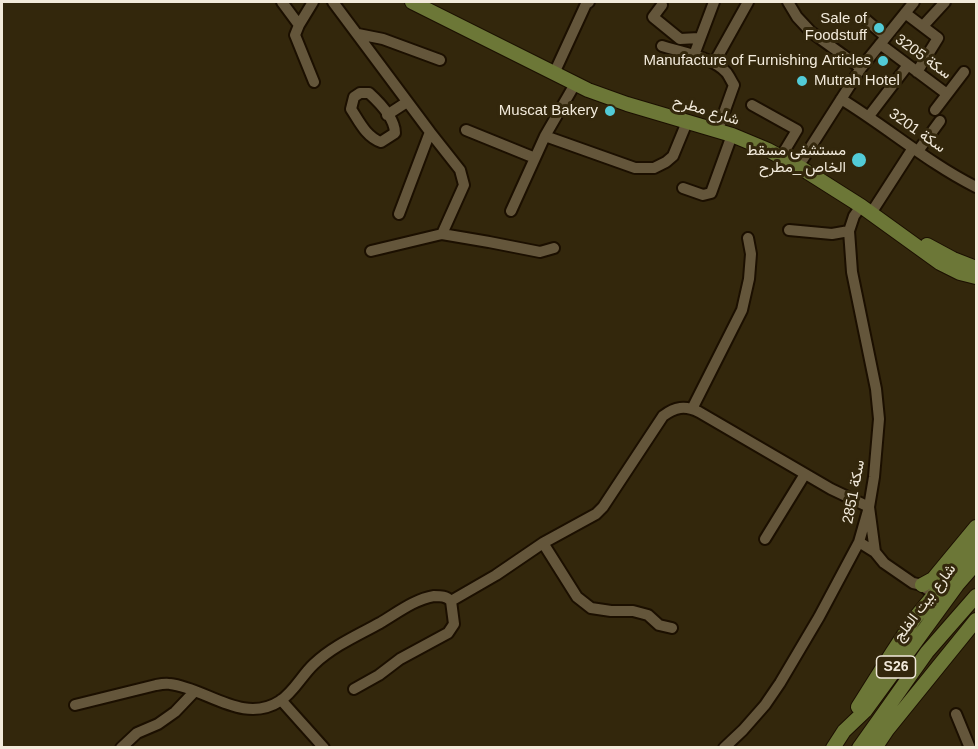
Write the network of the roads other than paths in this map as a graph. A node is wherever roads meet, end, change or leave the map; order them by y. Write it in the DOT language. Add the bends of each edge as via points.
graph roads {
  1 [pos="282,2"];
  2 [pos="313,2"];
  3 [pos="333,2"];
  4 [pos="412,2"];
  5 [pos="427,2"];
  6 [pos="589,2"];
  7 [pos="714,2"];
  8 [pos="748,2"];
  9 [pos="788,2"];
  10 [pos="914,2"];
  11 [pos="938,4"];
  12 [pos="662,5"];
  13 [pos="905,13"];
  14 [pos="865,19"];
  15 [pos="298,25"];
  16 [pos="923,26"];
  17 [pos="358,34"];
  18 [pos="699,38"];
  19 [pos="883,41"];
  20 [pos="662,46"];
  21 [pos="694,55"];
  22 [pos="440,60"];
  23 [pos="714,63"];
  24 [pos="557,67"];
  25 [pos="861,68"];
  26 [pos="912,69"];
  27 [pos="964,72"];
  28 [pos="314,82"];
  29 [pos="575,84"];
  30 [pos="947,94"];
  31 [pos="841,99"];
  32 [pos="407,102"];
  33 [pos="752,105"];
  34 [pos="935,110"];
  35 [pos="387,115"];
  36 [pos="869,116"];
  37 [pos="940,121"];
  38 [pos="687,122"];
  39 [pos="720,124"];
  40 [pos="466,130"];
  41 [pos="430,132"];
  42 [pos="732,135"];
  43 [pos="545,136"];
  44 [pos="916,149"];
  45 [pos="785,150"];
  46 [pos="536,158"];
  47 [pos="803,159"];
  48 [pos="976,187"];
  49 [pos="683,188"];
  50 [pos="861,206"];
  51 [pos="875,207"];
  52 [pos="511,211"];
  53 [pos="399,214"];
  54 [pos="789,230"];
  55 [pos="849,231"];
  56 [pos="442,234"];
  57 [pos="748,238"];
  58 [pos="554,248"];
  59 [pos="371,251"];
  60 [pos="976,268"];
  61 [pos="976,278"];
  62 [pos="692,409"];
  63 [pos="805,474"];
  64 [pos="869,507"];
  65 [pos="976,527"];
  66 [pos="765,539"];
  67 [pos="859,542"];
  68 [pos="543,543"];
  69 [pos="976,544"];
  70 [pos="875,552"];
  71 [pos="976,563"];
  72 [pos="922,585"];
  73 [pos="934,595"];
  74 [pos="976,597"];
  75 [pos="451,601"];
  76 [pos="976,619"];
  77 [pos="672,628"];
  78 [pos="354,689"];
  79 [pos="195,691"];
  80 [pos="281,700"];
  81 [pos="75,705"];
  82 [pos="956,714"];
  83 [pos="873,726"];
  84 [pos="844,731"];
  85 [pos="317,746"];
  86 [pos="121,747"];
  87 [pos="724,747"];
  88 [pos="833,747"];
  89 [pos="859,747"];
  90 [pos="874,747"];
  91 [pos="970,747"];
  1 -- 15 [label="street"];
  2 -- 15 [label="street"];
  3 -- 17 [label="street"];
  4 -- 29 [label="main road, شارع مطرح"];
  5 -- 24 [label="main road, شارع مطرح"];
  6 -- 24 [label="street"];
  7 -- 18 [label="street"];
  8 -- 23 [label="street"];
  9 -- 25 [label="street" via="811,32"];
  10 -- 13 [label="street"];
  11 -- 16 [label="street"];
  12 -- 18 [label="street" via="652,17 680,39"];
  13 -- 16 [label="street"];
  13 -- 19 [label="street"];
  14 -- 19 [label="street, سكة 3205"];
  15 -- 28 [label="street" via="294,35"];
  16 -- 26 [label="street" via="938,38"];
  17 -- 22 [label="street" via="384,39"];
  17 -- 32 [label="street"];
  18 -- 21 [label="street"];
  19 -- 25 [label="street"];
  19 -- 26 [label="street, سكة 3205"];
  20 -- 21 [label="street"];
  21 -- 23 [label="street"];
  23 -- 39 [label="street" via="734,85"];
  24 -- 39 [label="main road, شارع مطرح" via="608,89"];
  25 -- 31 [label="street"];
  26 -- 30 [label="street, سكة 3205"];
  26 -- 36 [label="street"];
  27 -- 30 [label="street"];
  29 -- 38 [label="main road, شارع مطرح"];
  29 -- 43 [label="street"];
  30 -- 34 [label="street"];
  31 -- 36 [label="street, سكة 3201"];
  31 -- 47 [label="street"];
  32 -- 35 [label="street"];
  32 -- 41 [label="street"];
  33 -- 45 [label="street" via="797,130"];
  35 -- 35 [label="street" via="395,125 395,133 381,142 373,139 351,109 354,96 369,93"];
  36 -- 44 [label="street, سكة 3201"];
  37 -- 44 [label="street"];
  38 -- 42 [label="main road, شارع مطرح"];
  38 -- 43 [label="street" via="673,156 654,168 635,168"];
  39 -- 45 [label="main road, شارع مطرح"];
  40 -- 46 [label="street"];
  41 -- 53 [label="street"];
  41 -- 56 [label="street" via="460,170 464,185"];
  42 -- 49 [label="street" via="711,193 703,195"];
  42 -- 50 [label="main road, شارع مطرح" via="784,158"];
  43 -- 46 [label="street"];
  44 -- 48 [label="street, سكة 3201"];
  44 -- 51 [label="street"];
  45 -- 47 [label="main road, شارع مطرح"];
  46 -- 52 [label="street"];
  47 -- 51 [label="main road, شارع مطرح"];
  50 -- 55 [label="street, سكة 2851"];
  50 -- 61 [label="main road, شارع مطرح" via="940,263"];
  51 -- 60 [label="main road, شارع مطرح" via="930,246"];
  54 -- 55 [label="street" via="832,234"];
  55 -- 64 [label="street, سكة 2851" via="852,272 879,419"];
  56 -- 58 [label="street" via="540,252"];
  56 -- 59 [label="street"];
  57 -- 62 [label="street" via="752,254 742,310"];
  62 -- 63 [label="street"];
  62 -- 68 [label="street" via="682,407 663,416 603,507"];
  63 -- 64 [label="street"];
  63 -- 66 [label="street"];
  64 -- 67 [label="street, سكة 2851"];
  64 -- 70 [label="street"];
  65 -- 72 [label="main road" via="933,579"];
  67 -- 70 [label="street"];
  67 -- 87 [label="street, سكة 2851" via="780,683 765,705"];
  68 -- 75 [label="street"];
  68 -- 77 [label="street" via="577,597 591,608 633,611"];
  69 -- 73 [label="main road"];
  70 -- 72 [label="street" via="912,583"];
  71 -- 84 [label="main road, شارع بيت الفلج / S26" via="865,711"];
  72 -- 73 [label="street"];
  73 -- 84 [label="main road" via="915,618"];
  74 -- 83 [label="main road, S26" via="927,652"];
  75 -- 78 [label="street" via="454,624 448,633"];
  75 -- 80 [label="street" via="434,596 415,603 338,646 304,673"];
  76 -- 83 [label="main road"];
  76 -- 90 [label="main road"];
  79 -- 80 [label="street" via="246,708 267,707"];
  79 -- 81 [label="street" via="168,683"];
  79 -- 86 [label="street" via="175,712 137,733"];
  80 -- 85 [label="street"];
  82 -- 91 [label="street"];
  83 -- 89 [label="main road, S26"];
  84 -- 88 [label="main road, شارع بيت الفلج / S26"];
}
